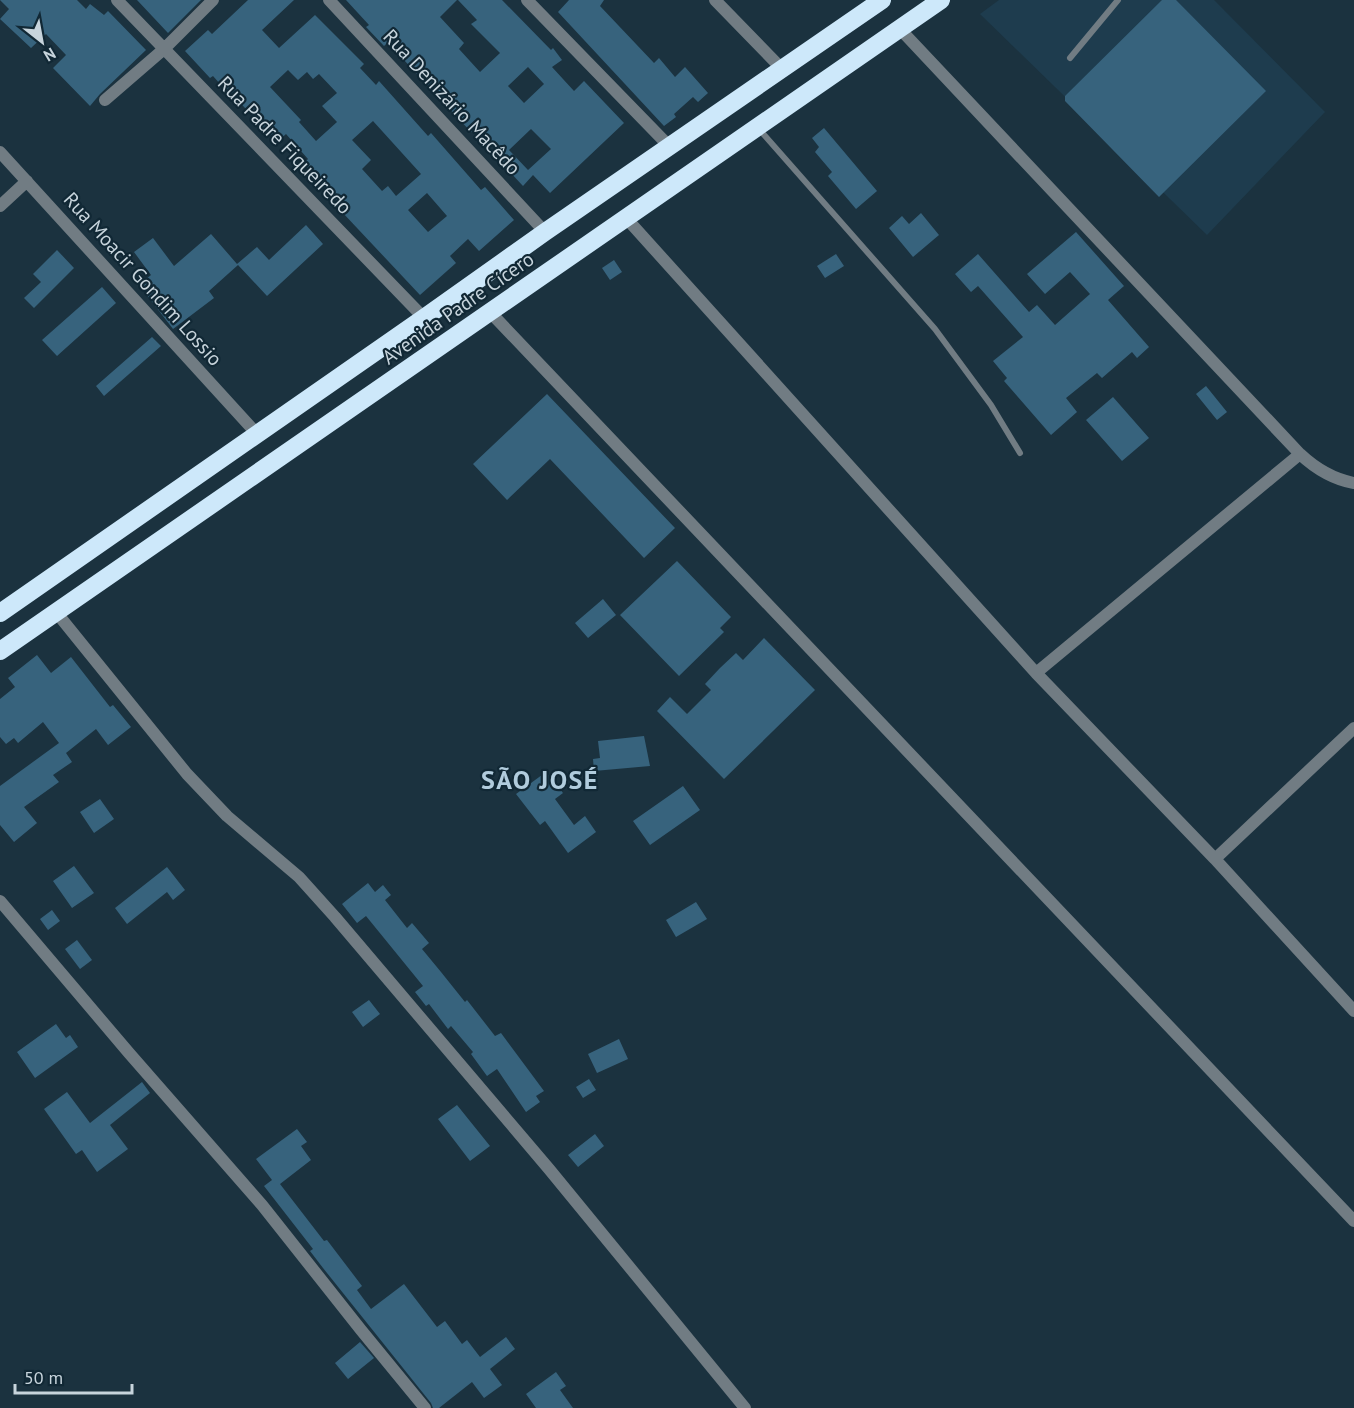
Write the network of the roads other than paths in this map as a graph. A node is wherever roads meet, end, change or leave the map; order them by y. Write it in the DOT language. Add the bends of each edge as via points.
graph roads {
  1 [pos="117,0"];
  2 [pos="213,0"];
  3 [pos="329,0"];
  4 [pos="527,0"];
  5 [pos="715,0"];
  6 [pos="882,0"];
  7 [pos="941,0"];
  8 [pos="1118,0"];
  9 [pos="900,29"];
  10 [pos="164,48"];
  11 [pos="1070,58"];
  12 [pos="782,69"];
  13 [pos="105,100"];
  14 [pos="757,127"];
  15 [pos="670,147"];
  16 [pos="0,152"];
  17 [pos="27,181"];
  18 [pos="0,206"];
  19 [pos="627,219"];
  20 [pos="545,232"];
  21 [pos="491,313"];
  22 [pos="424,318"];
  23 [pos="257,434"];
  24 [pos="1020,453"];
  25 [pos="1300,454"];
  26 [pos="1354,483"];
  27 [pos="56,612"];
  28 [pos="0,613"];
  29 [pos="0,651"];
  30 [pos="1036,673"];
  31 [pos="1352,730"];
  32 [pos="1215,858"];
  33 [pos="0,901"];
  34 [pos="1354,1011"];
  35 [pos="1354,1221"];
  36 [pos="425,1408"];
  37 [pos="745,1408"];
  1 -- 10 [label="street, Rua Padre Fiqueiredo"];
  2 -- 10 [label="street"];
  3 -- 20 [label="street, Rua Denizário Macêdo"];
  4 -- 15 [label="street"];
  5 -- 12 [label="street"];
  6 -- 12 [label="highway, Avenida Padre Cícero"];
  7 -- 9 [label="highway, Avenida Padre Cícero"];
  8 -- 11 [label="lane"];
  9 -- 14 [label="highway, Avenida Padre Cícero"];
  9 -- 25 [label="street"];
  10 -- 13 [label="street"];
  10 -- 22 [label="street, Rua Padre Fiqueiredo"];
  12 -- 15 [label="highway, Avenida Padre Cícero"];
  14 -- 19 [label="highway, Avenida Padre Cícero"];
  14 -- 24 [label="lane" via="935,329 992,405"];
  15 -- 20 [label="highway, Avenida Padre Cícero"];
  16 -- 17 [label="street, Rua Moacir Gondim Lossio"];
  17 -- 18 [label="street"];
  17 -- 23 [label="street, Rua Moacir Gondim Lossio"];
  19 -- 21 [label="highway, Avenida Padre Cícero"];
  19 -- 30 [label="street"];
  20 -- 22 [label="highway, Avenida Padre Cícero"];
  21 -- 27 [label="highway, Avenida Padre Cícero"];
  21 -- 35 [label="street"];
  22 -- 23 [label="highway, Avenida Padre Cícero"];
  23 -- 28 [label="highway, Avenida Padre Cícero"];
  25 -- 26 [label="street" via="1329,476"];
  25 -- 30 [label="street"];
  27 -- 29 [label="highway, Avenida Padre Cícero"];
  27 -- 37 [label="street" via="187,774 226,816 299,877 334,917 549,1169"];
  30 -- 32 [label="street"];
  31 -- 32 [label="street"];
  32 -- 34 [label="street"];
  33 -- 36 [label="street" via="262,1205"];
}
